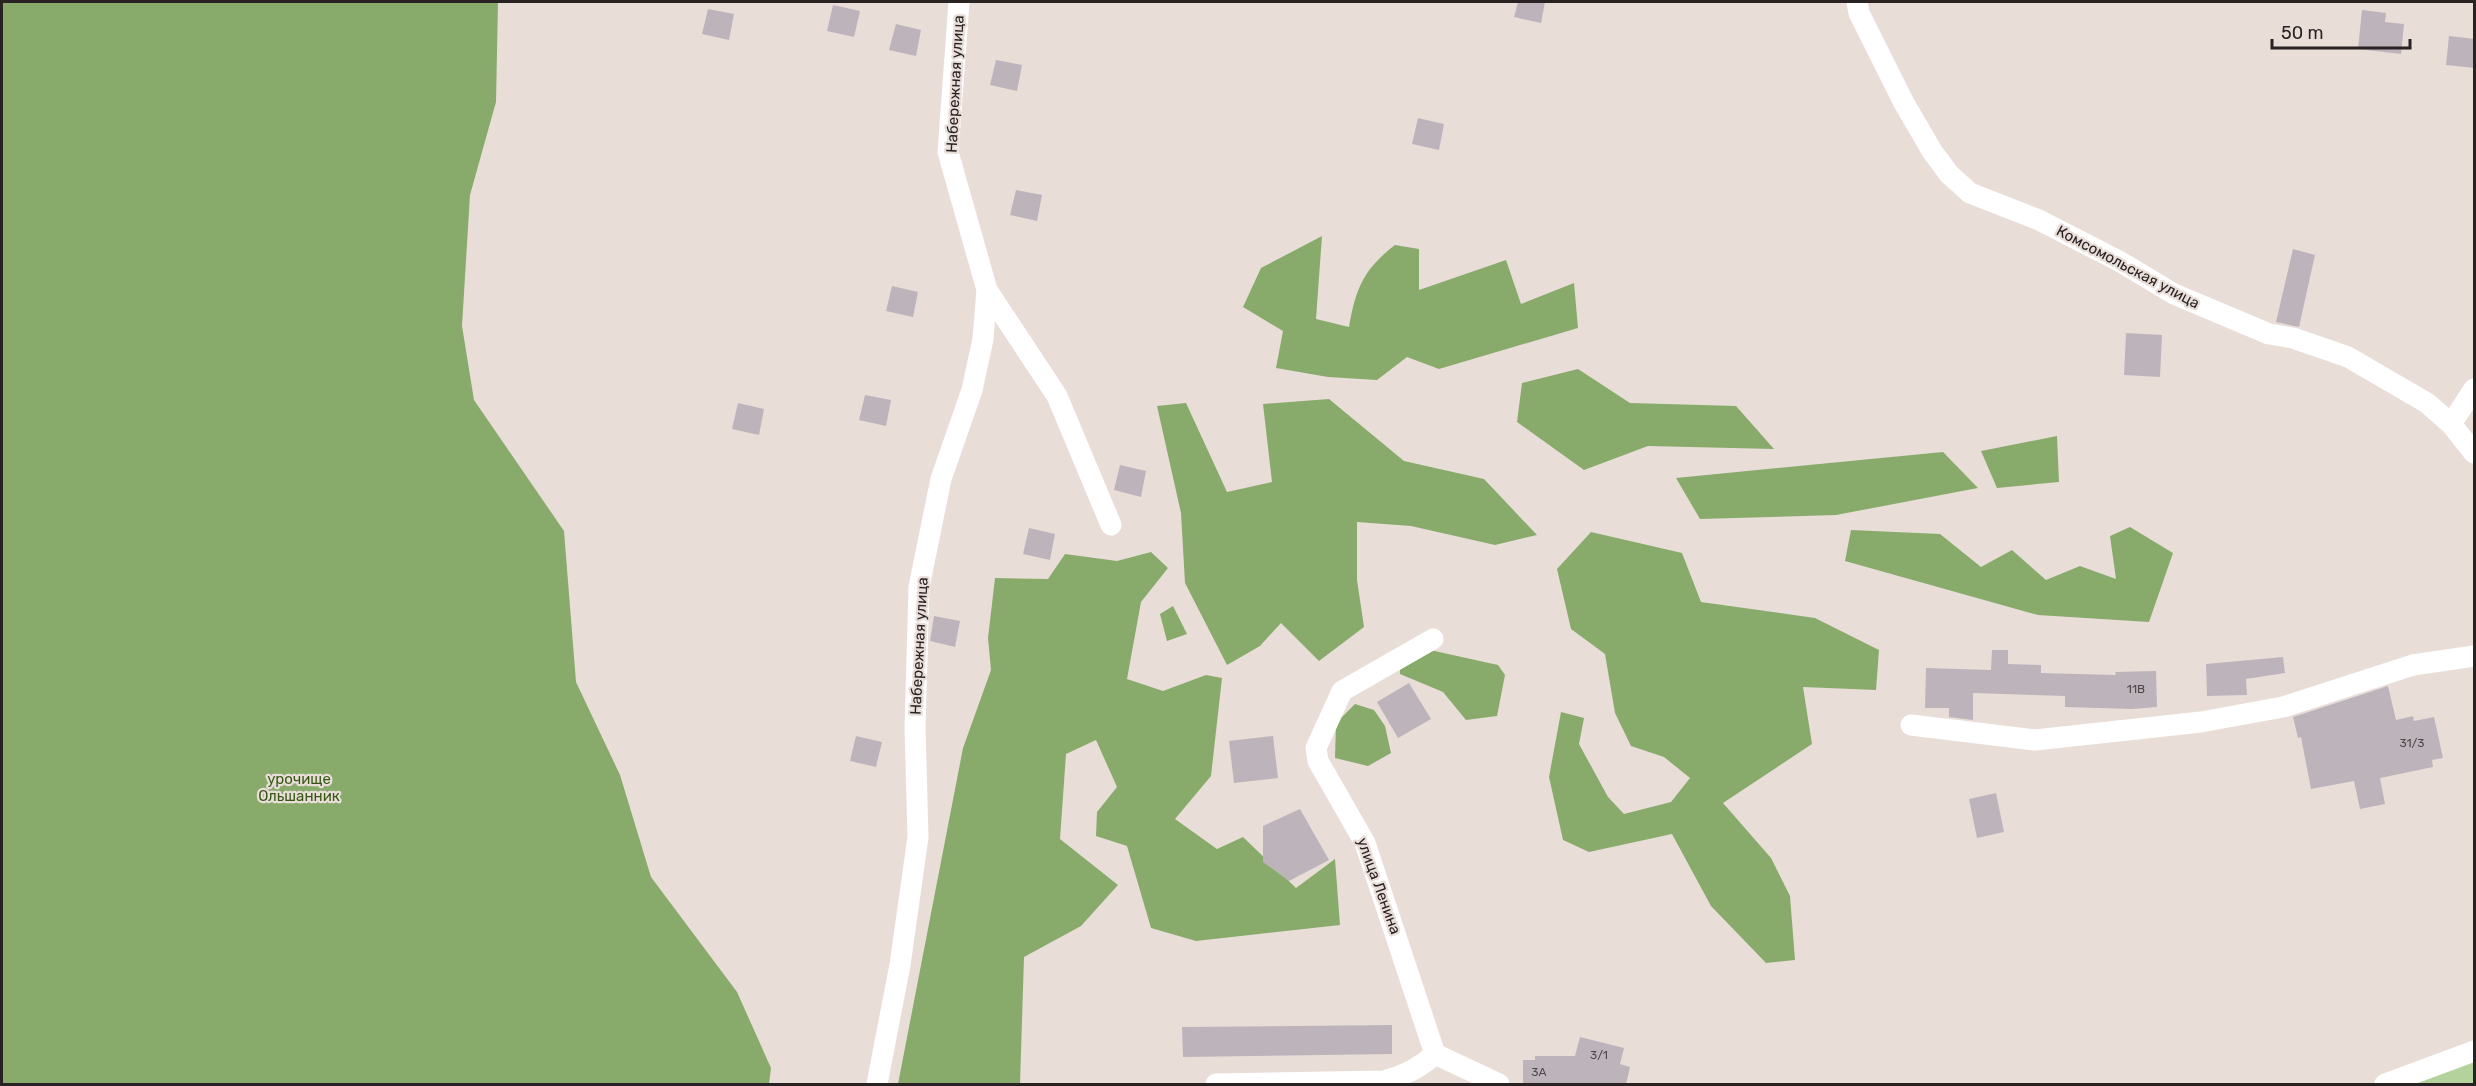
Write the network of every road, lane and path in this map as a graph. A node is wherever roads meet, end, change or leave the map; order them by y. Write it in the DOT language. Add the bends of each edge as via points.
graph roads {
  1 [pos="959,2"];
  2 [pos="1857,2"];
  3 [pos="987,290"];
  4 [pos="2475,389"];
  5 [pos="2451,424"];
  6 [pos="2475,453"];
  7 [pos="1111,525"];
  8 [pos="1433,639"];
  9 [pos="2475,656"];
  10 [pos="1911,725"];
  11 [pos="2475,1052"];
  12 [pos="1435,1054"];
  13 [pos="1286,1083"];
  14 [pos="877,1084"];
  15 [pos="1216,1084"];
  16 [pos="1499,1084"];
  17 [pos="2385,1084"];
  1 -- 3 [label="street, Набережная улица" via="948,152"];
  2 -- 5 [label="street, Комсомольская улица" via="1859,14 1909,113 1949,174 1970,193 2039,220 2174,294 2269,334 2348,357 2427,403"];
  3 -- 7 [label="street" via="1057,396"];
  3 -- 14 [label="street, Набережная улица" via="983,339 972,390 941,479 919,587 915,728 918,837 900,965"];
  4 -- 5 [label="street"];
  5 -- 6 [label="street, Комсомольская улица"];
  8 -- 12 [label="street, улица Ленина" via="1342,691 1316,748 1318,761 1365,843"];
  9 -- 10 [label="street" via="2413,665 2283,706 2201,722 2035,740"];
  11 -- 17 [label="street"];
  12 -- 13 [label="street" via="1423,1065 1384,1081"];
  12 -- 16 [label="street"];
  13 -- 15 [label="street"];
}
